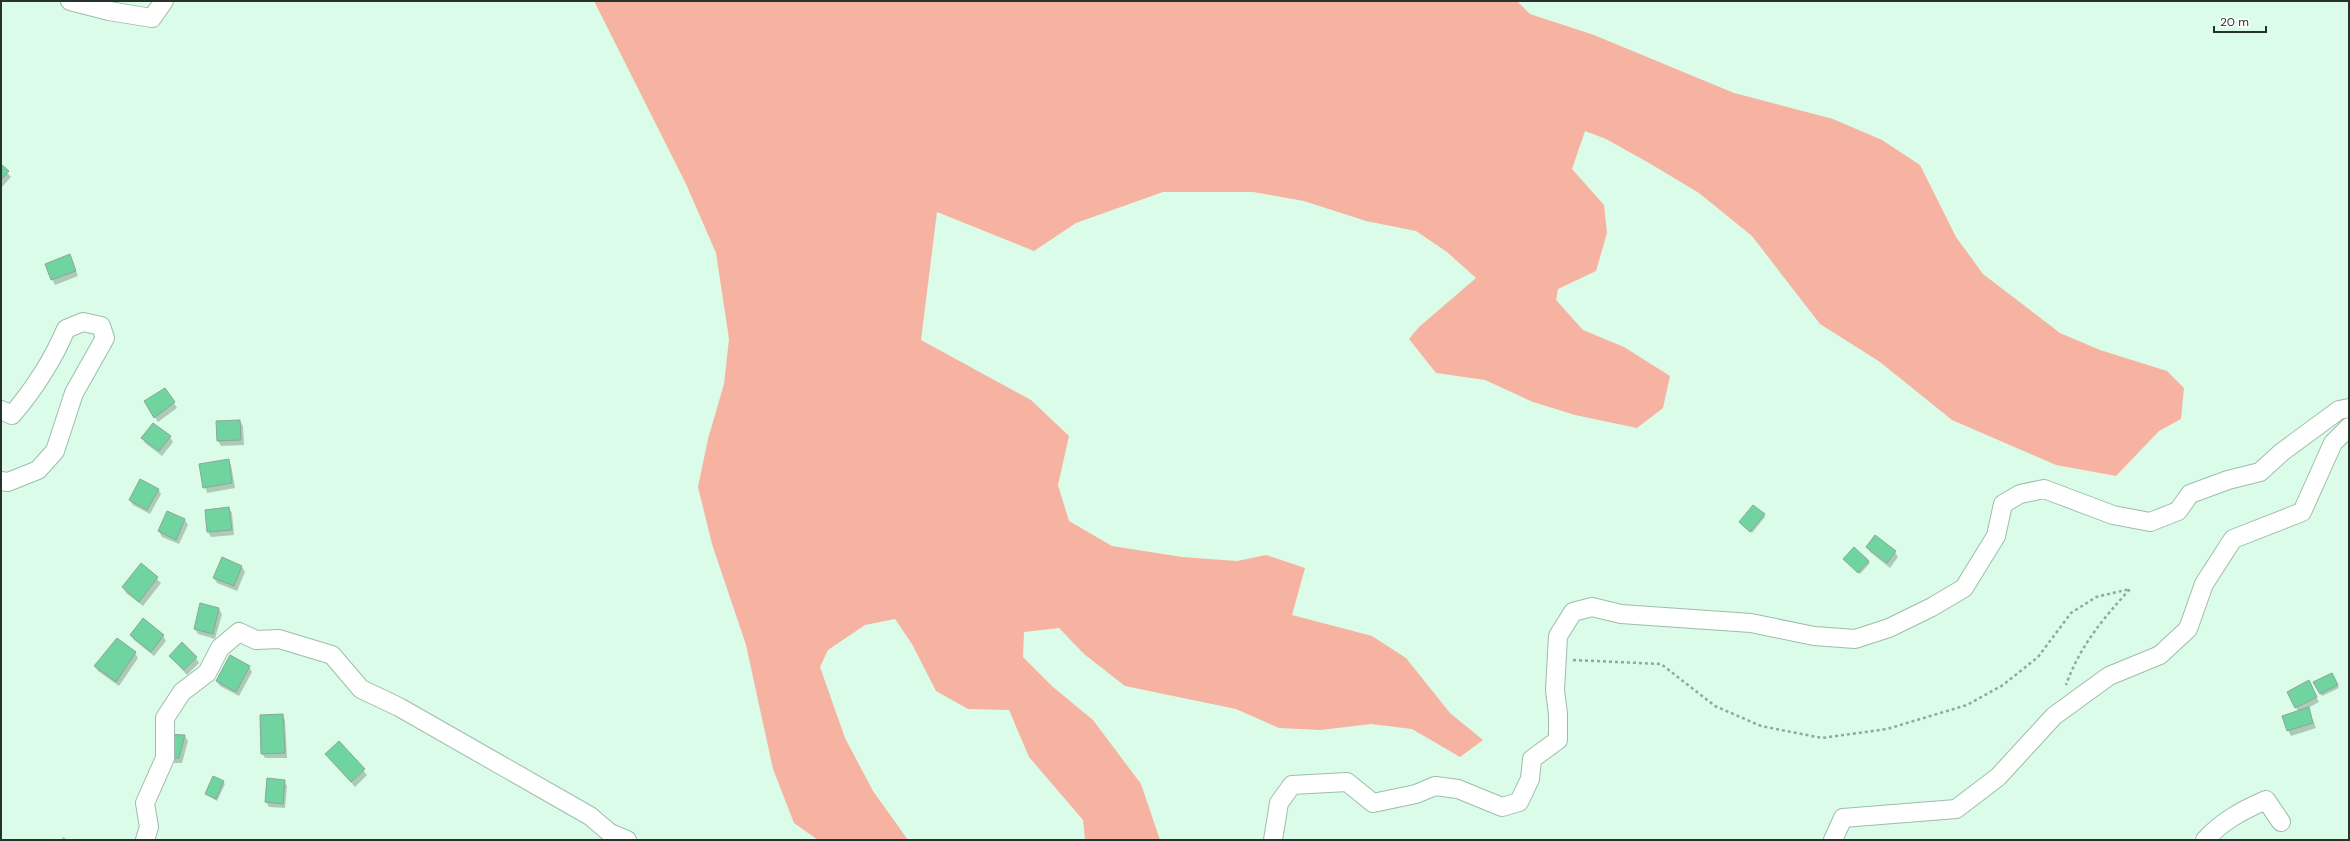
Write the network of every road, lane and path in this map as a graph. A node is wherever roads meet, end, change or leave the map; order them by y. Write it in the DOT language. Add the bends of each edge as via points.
graph roads {
  1 [pos="70,1"];
  2 [pos="164,1"];
  3 [pos="2349,408"];
  4 [pos="1,410"];
  5 [pos="2349,427"];
  6 [pos="1,481"];
  7 [pos="1557,659"];
  8 [pos="2064,688"];
  9 [pos="2281,822"];
  10 [pos="145,840"];
  11 [pos="627,840"];
  12 [pos="1273,840"];
  13 [pos="1832,840"];
  14 [pos="2205,840"];
  1 -- 2 [label="street" via="152,18"];
  3 -- 7 [label="street" via="2339,410 2282,452 2260,472 2190,494 2178,511 2150,522 2113,515 2044,489 2020,494 2003,504 1996,536 1964,588 1889,628 1855,639 1814,636 1751,623 1622,614 1592,607 1573,612 1558,636"];
  4 -- 6 [label="street" via="12,415 47,370 66,329 83,322 101,326 105,338 74,393 55,451 38,470 8,482"];
  5 -- 13 [label="street" via="2333,443 2302,512 2233,538 2204,584 2188,628 2160,655 2109,676 2054,716 1998,777 1956,809 1843,818"];
  7 -- 8 [label="path" via="1661,664 1715,706 1761,726 1822,738 1887,729 1968,705 2003,685 2038,657 2071,613 2096,597 2130,589 2094,630 2072,667"];
  7 -- 12 [label="street" via="1555,690 1558,740 1532,758 1530,779 1519,802 1502,807 1458,789 1435,786 1416,794 1373,803 1347,782 1292,785 1279,803"];
  9 -- 14 [label="street" via="2266,800 2238,813 2214,830"];
  10 -- 11 [label="street" via="149,827 145,803 164,758 165,718 182,692 207,673 220,648 239,632 256,640 279,639 332,655 361,689 399,707 590,816 610,833"];
}
